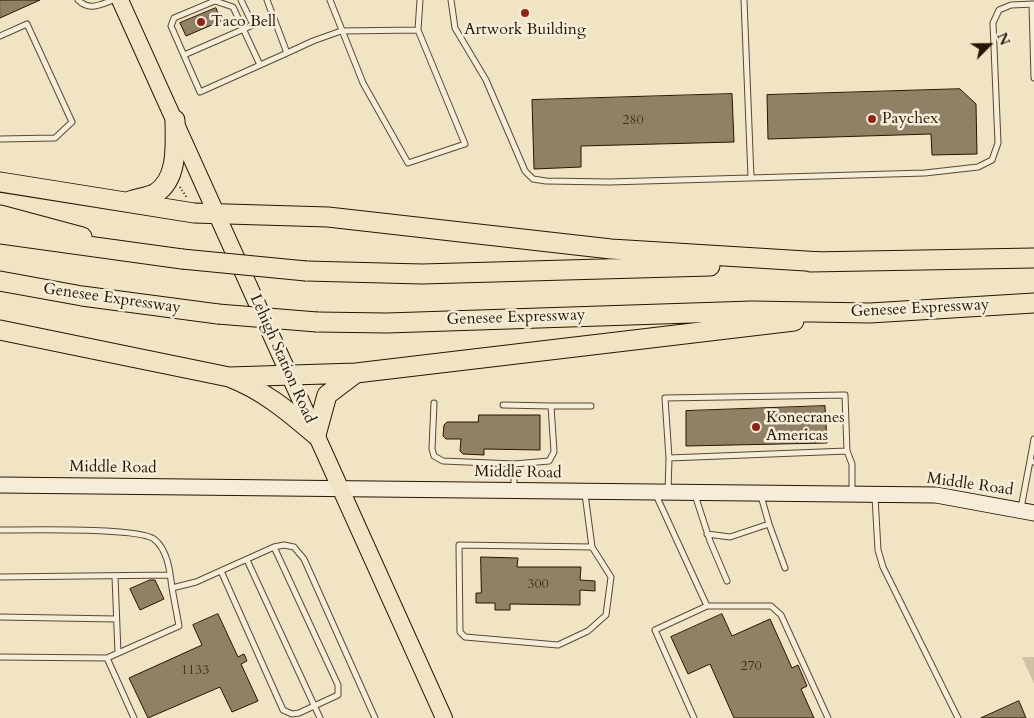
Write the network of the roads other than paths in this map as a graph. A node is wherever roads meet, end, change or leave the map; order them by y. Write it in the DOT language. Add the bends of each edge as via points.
graph roads {
  1 [pos="78,0"];
  2 [pos="113,0"];
  3 [pos="120,0"];
  4 [pos="216,0"];
  5 [pos="241,0"];
  6 [pos="267,0"];
  7 [pos="330,0"];
  8 [pos="420,0"];
  9 [pos="452,0"];
  10 [pos="744,0"];
  11 [pos="1033,4"];
  12 [pos="244,29"];
  13 [pos="418,30"];
  14 [pos="342,31"];
  15 [pos="0,36"];
  16 [pos="287,53"];
  17 [pos="184,55"];
  18 [pos="260,65"];
  19 [pos="1034,78"];
  20 [pos="175,120"];
  21 [pos="0,139"];
  22 [pos="751,177"];
  23 [pos="0,182"];
  24 [pos="123,203"];
  25 [pos="216,213"];
  26 [pos="0,214"];
  27 [pos="0,234"];
  28 [pos="142,252"];
  29 [pos="1034,258"];
  30 [pos="822,262"];
  31 [pos="0,281"];
  32 [pos="1034,303"];
  33 [pos="870,312"];
  34 [pos="0,330"];
  35 [pos="356,373"];
  36 [pos="229,377"];
  37 [pos="290,377"];
  38 [pos="434,403"];
  39 [pos="503,405"];
  40 [pos="551,406"];
  41 [pos="591,406"];
  42 [pos="316,435"];
  43 [pos="1034,439"];
  44 [pos="847,451"];
  45 [pos="669,458"];
  46 [pos="1032,461"];
  47 [pos="514,464"];
  48 [pos="0,484"];
  49 [pos="340,488"];
  50 [pos="514,490"];
  51 [pos="585,491"];
  52 [pos="662,492"];
  53 [pos="694,492"];
  54 [pos="761,493"];
  55 [pos="852,494"];
  56 [pos="874,495"];
  57 [pos="1027,512"];
  58 [pos="769,524"];
  59 [pos="0,530"];
  60 [pos="707,534"];
  61 [pos="274,547"];
  62 [pos="592,547"];
  63 [pos="247,560"];
  64 [pos="785,568"];
  65 [pos="222,571"];
  66 [pos="170,575"];
  67 [pos="0,577"];
  68 [pos="115,577"];
  69 [pos="726,581"];
  70 [pos="172,588"];
  71 [pos="707,606"];
  72 [pos="0,618"];
  73 [pos="116,619"];
  74 [pos="118,653"];
  75 [pos="0,656"];
  76 [pos="107,658"];
  77 [pos="314,706"];
  78 [pos="134,718"];
  79 [pos="320,718"];
  80 [pos="376,718"];
  81 [pos="444,718"];
  82 [pos="694,718"];
  83 [pos="828,718"];
  84 [pos="958,718"];
  1 -- 2 [label="lane" via="83,5 94,7"];
  3 -- 20 [label="main road, Lehigh Station Road"];
  4 -- 12 [label="lane" via="233,7"];
  4 -- 17 [label="lane" via="174,18 171,26"];
  5 -- 12 [label="lane" via="253,25"];
  6 -- 16 [label="lane"];
  7 -- 14 [label="lane"];
  8 -- 13 [label="lane"];
  9 -- 22 [label="lane" via="455,28 486,80 525,171 533,179 609,182"];
  10 -- 22 [label="lane"];
  11 -- 19 [label="lane"];
  11 -- 22 [label="lane" via="1011,5 999,10 993,23 998,144 992,160 978,167 925,173"];
  12 -- 17 [label="lane"];
  12 -- 18 [label="lane"];
  13 -- 14 [label="lane"];
  13 -- 14 [label="lane" via="465,144 408,163 364,83"];
  14 -- 16 [label="lane"];
  15 -- 21 [label="lane" via="27,24 72,122 55,138"];
  16 -- 18 [label="lane"];
  17 -- 18 [label="lane" via="200,92"];
  20 -- 24 [label="highway" via="172,169 165,184 155,193"];
  20 -- 25 [label="main road, Lehigh Station Road"];
  23 -- 24 [label="highway"];
  24 -- 25 [label="highway"];
  25 -- 30 [label="highway" via="328,216 611,249"];
  25 -- 37 [label="main road, Lehigh Station Road"];
  26 -- 28 [label="highway"];
  27 -- 28 [label="highway"];
  28 -- 30 [label="highway, bridge" via="306,271 441,274"];
  29 -- 30 [label="highway"];
  31 -- 33 [label="highway, Genesee Expressway, bridge" via="82,296 218,314 317,322 387,323 733,311"];
  32 -- 33 [label="highway, Genesee Expressway"];
  33 -- 35 [label="highway"];
  34 -- 36 [label="highway"];
  35 -- 37 [label="highway"];
  35 -- 42 [label="highway" via="327,395"];
  36 -- 37 [label="highway"];
  36 -- 42 [label="highway" via="252,386 279,403"];
  37 -- 42 [label="main road, Lehigh Station Road"];
  38 -- 47 [label="lane" via="434,456 444,462"];
  39 -- 40 [label="lane"];
  40 -- 41 [label="lane"];
  40 -- 47 [label="lane" via="554,452 549,461"];
  42 -- 49 [label="main road, Lehigh Station Road"];
  43 -- 46 [label="lane"];
  44 -- 45 [label="lane"];
  44 -- 45 [label="lane" via="845,395 665,398"];
  44 -- 55 [label="lane" via="852,464"];
  45 -- 52 [label="lane"];
  46 -- 57 [label="lane"];
  47 -- 50 [label="lane"];
  48 -- 49 [label="street, Middle Road"];
  49 -- 50 [label="street, Middle Road"];
  49 -- 81 [label="main road, Lehigh Station Road"];
  50 -- 51 [label="street, Middle Road"];
  51 -- 52 [label="street, Middle Road"];
  51 -- 62 [label="lane"];
  52 -- 53 [label="street, Middle Road"];
  52 -- 71 [label="lane"];
  53 -- 54 [label="street, Middle Road"];
  53 -- 60 [label="lane"];
  54 -- 55 [label="street, Middle Road"];
  54 -- 58 [label="lane"];
  55 -- 56 [label="street, Middle Road"];
  56 -- 57 [label="street, Middle Road" via="936,495"];
  56 -- 84 [label="lane" via="878,550 883,567"];
  58 -- 60 [label="lane" via="730,537"];
  58 -- 64 [label="lane"];
  59 -- 66 [label="lane" via="106,531 153,538 166,557"];
  60 -- 69 [label="lane"];
  61 -- 63 [label="lane"];
  61 -- 77 [label="lane" via="338,685 338,695"];
  61 -- 80 [label="lane" via="294,547 304,559"];
  62 -- 62 [label="lane" via="611,577 606,615 588,631 558,645 466,637 460,632 459,545"];
  63 -- 65 [label="lane"];
  63 -- 77 [label="lane"];
  65 -- 70 [label="lane"];
  65 -- 77 [label="lane" via="284,710 299,714"];
  66 -- 68 [label="lane"];
  66 -- 70 [label="lane"];
  67 -- 68 [label="lane"];
  68 -- 73 [label="lane"];
  70 -- 74 [label="lane" via="179,626"];
  71 -- 82 [label="lane" via="655,630"];
  71 -- 83 [label="lane" via="771,606 776,609"];
  72 -- 73 [label="lane"];
  73 -- 74 [label="lane"];
  74 -- 76 [label="lane"];
  75 -- 76 [label="lane"];
  76 -- 78 [label="lane"];
  77 -- 79 [label="lane"];
}
